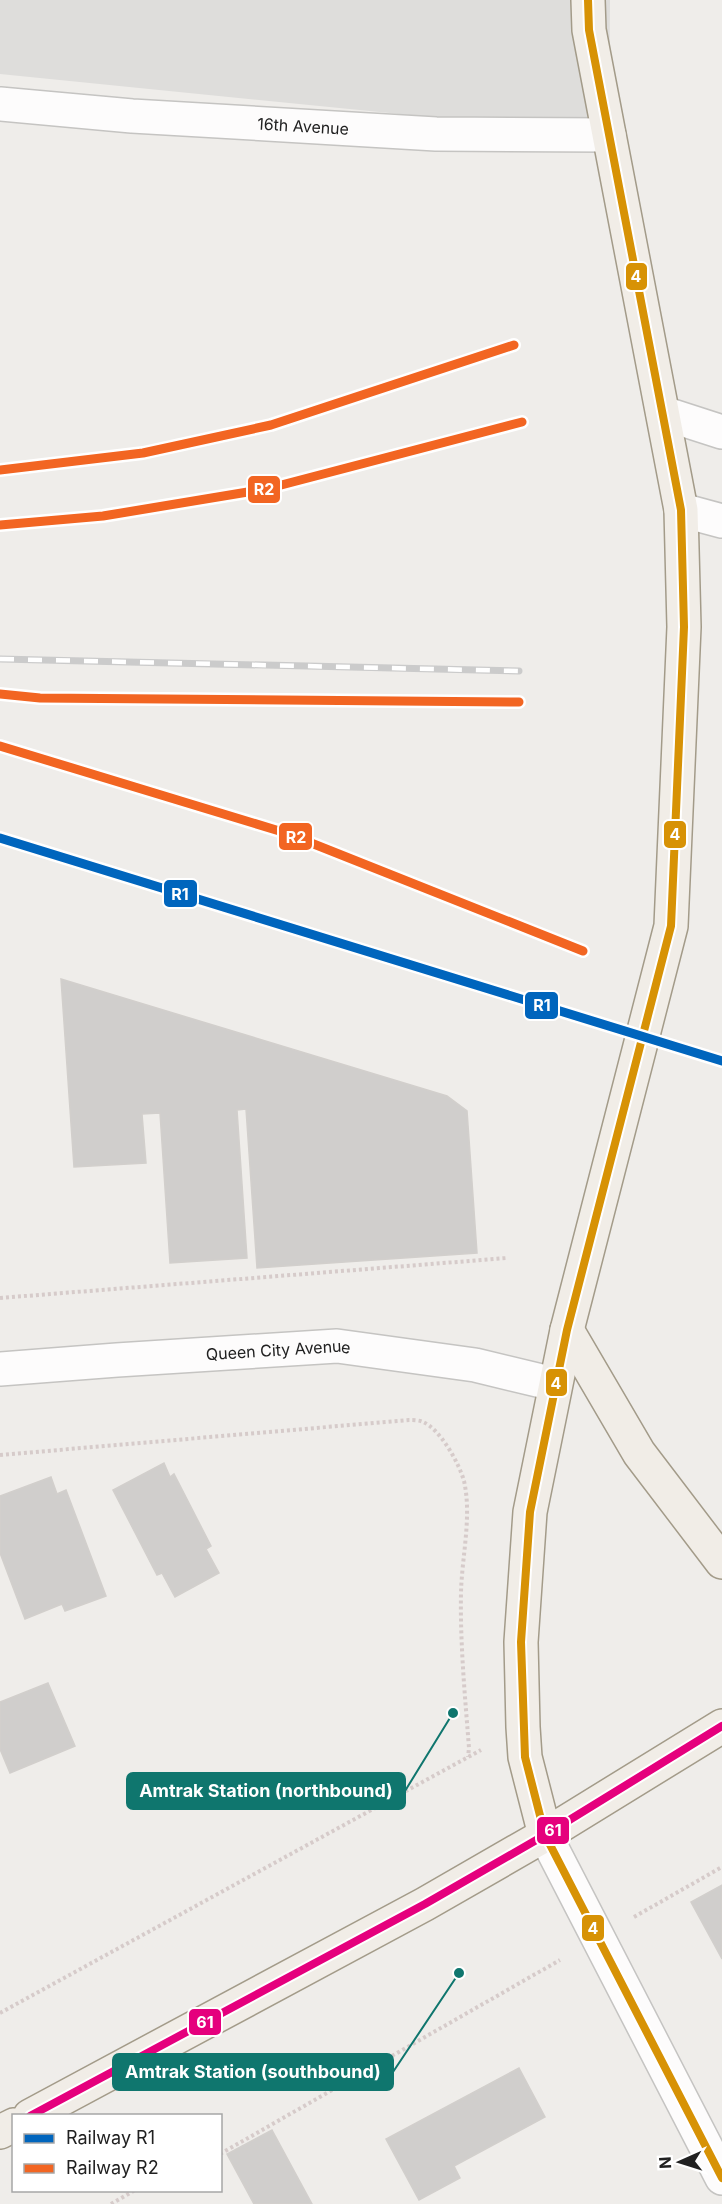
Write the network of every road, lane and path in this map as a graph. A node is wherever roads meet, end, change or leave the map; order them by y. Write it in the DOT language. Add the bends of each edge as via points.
graph roads {
  1 [pos="588,0"];
  2 [pos="0,104"];
  3 [pos="609,135"];
  4 [pos="663,413"];
  5 [pos="722,432"];
  6 [pos="681,510"];
  7 [pos="722,521"];
  8 [pos="507,1258"];
  9 [pos="0,1298"];
  10 [pos="567,1330"];
  11 [pos="0,1370"];
  12 [pos="555,1384"];
  13 [pos="0,1455"];
  14 [pos="722,1562"];
  15 [pos="722,1726"];
  16 [pos="523,1727"];
  17 [pos="468,1757"];
  18 [pos="545,1835"];
  19 [pos="722,1867"];
  20 [pos="598,1938"];
  21 [pos="0,2013"];
  22 [pos="32,2114"];
  23 [pos="222,2153"];
  24 [pos="722,2178"];
  25 [pos="132,2192"];
  26 [pos="111,2204"];
  1 -- 3 [label="main road" via="589,30"];
  2 -- 3 [label="street, 16th Avenue" via="436,134"];
  3 -- 4 [label="main road"];
  4 -- 5 [label="street"];
  4 -- 6 [label="main road"];
  6 -- 7 [label="street"];
  6 -- 10 [label="main road" via="684,627 671,926"];
  8 -- 9 [label="path"];
  10 -- 12 [label="main road"];
  10 -- 14 [label="main road" via="639,1453"];
  11 -- 12 [label="street, Queen City Avenue" via="337,1346 475,1365"];
  12 -- 16 [label="main road" via="530,1512 521,1642"];
  13 -- 17 [label="path" via="409,1420 423,1422 442,1438 464,1482 467,1507 461,1592 462,1667"];
  15 -- 18 [label="main road"];
  16 -- 17 [label="path"];
  16 -- 18 [label="main road" via="525,1757"];
  17 -- 21 [label="path"];
  18 -- 20 [label="street"];
  18 -- 22 [label="main road" via="425,1904"];
  19 -- 20 [label="path"];
  20 -- 23 [label="path"];
  20 -- 24 [label="street"];
  25 -- 26 [label="path"];
}
